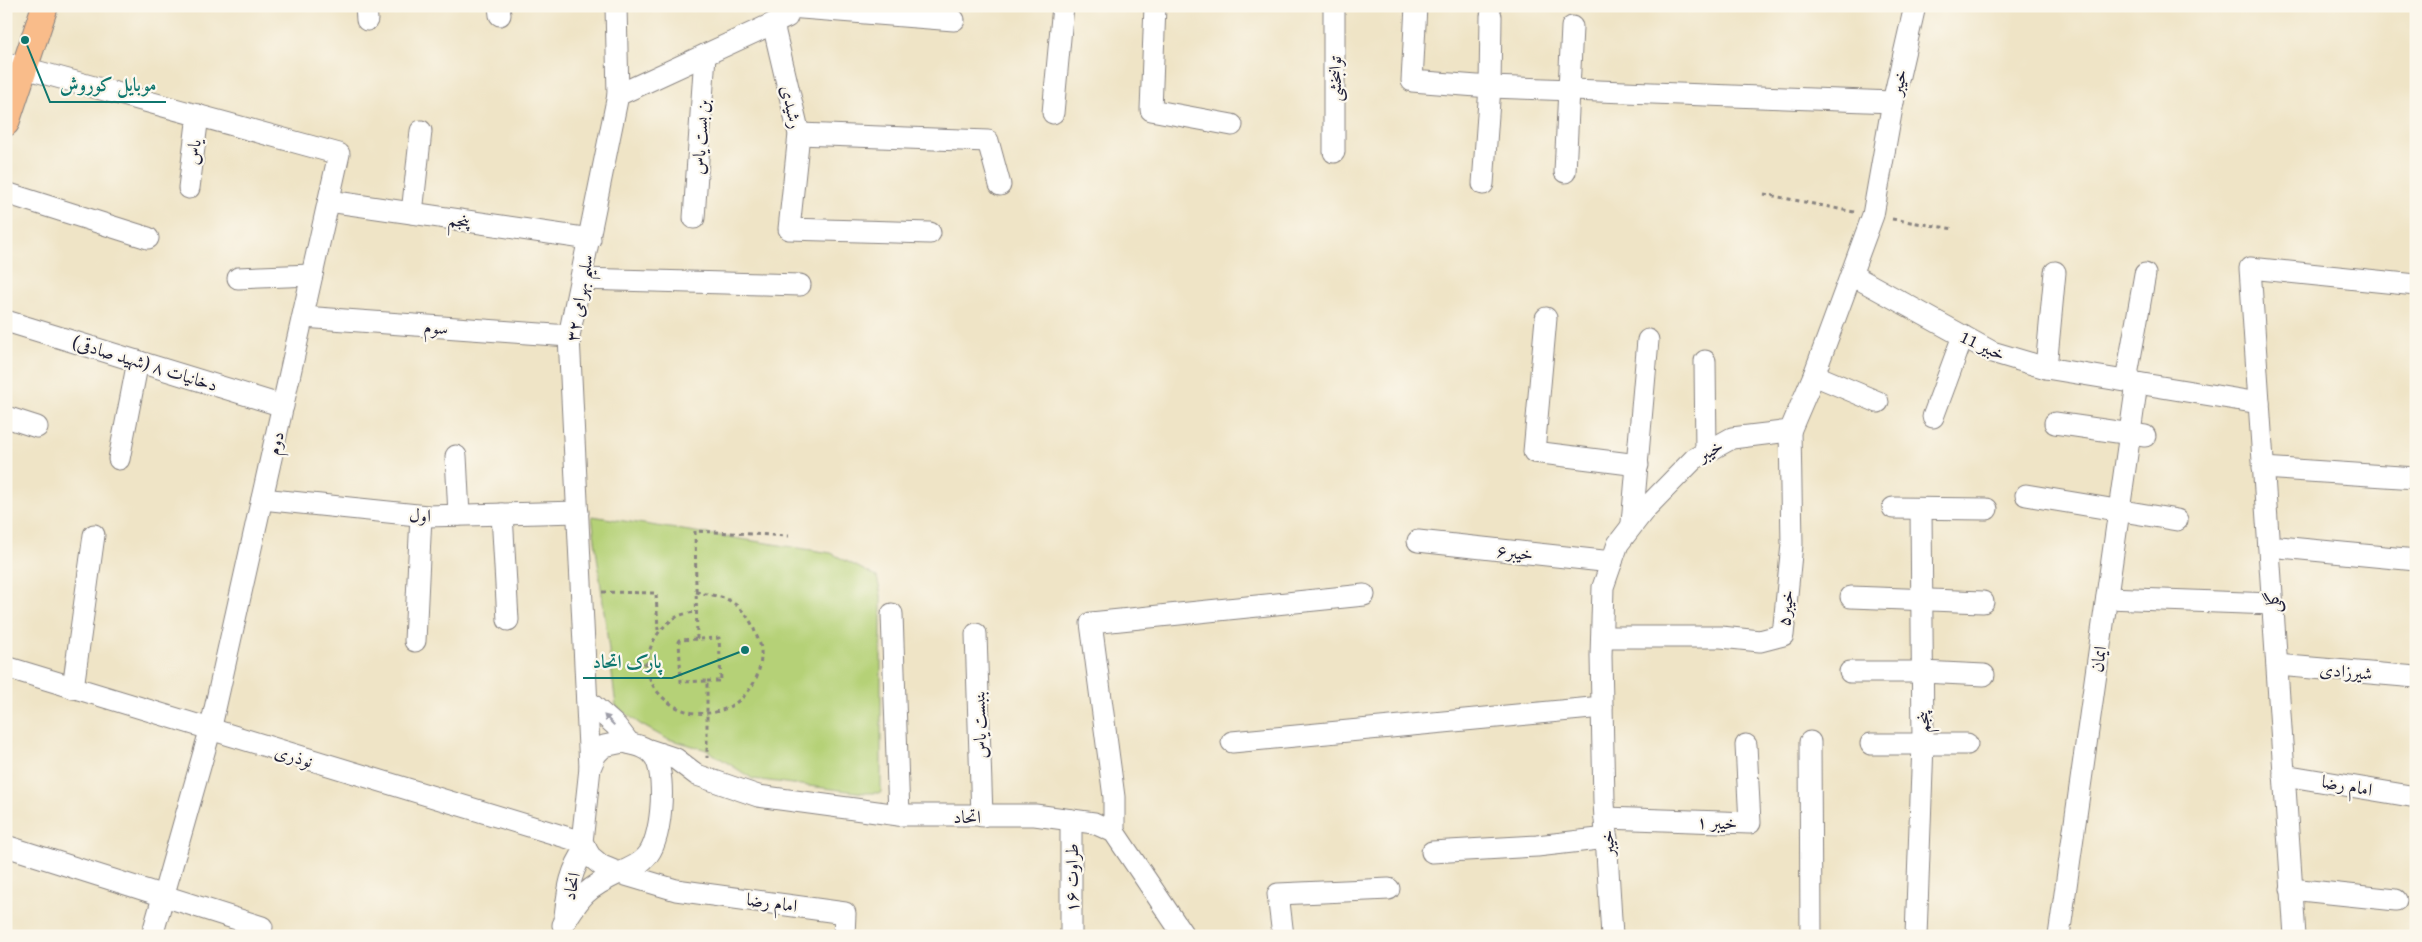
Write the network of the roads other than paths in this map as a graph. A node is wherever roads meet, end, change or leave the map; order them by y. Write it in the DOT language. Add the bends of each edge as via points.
graph roads {
  1 [pos="45,6"];
  2 [pos="616,6"];
  3 [pos="1063,6"];
  4 [pos="1155,6"];
  5 [pos="1334,6"];
  6 [pos="1416,6"];
  7 [pos="1915,6"];
  8 [pos="789,7"];
  9 [pos="1491,16"];
  10 [pos="954,20"];
  11 [pos="773,24"];
  12 [pos="1572,27"];
  13 [pos="705,55"];
  14 [pos="15,66"];
  15 [pos="1490,87"];
  16 [pos="1571,90"];
  17 [pos="618,95"];
  18 [pos="1893,102"];
  19 [pos="1053,113"];
  20 [pos="198,115"];
  21 [pos="6,124"];
  22 [pos="1232,125"];
  23 [pos="421,130"];
  24 [pos="798,134"];
  25 [pos="1334,152"];
  26 [pos="1565,172"];
  27 [pos="1483,184"];
  28 [pos="1000,185"];
  29 [pos="189,188"];
  30 [pos="6,193"];
  31 [pos="329,201"];
  32 [pos="412,213"];
  33 [pos="694,218"];
  34 [pos="930,233"];
  35 [pos="148,238"];
  36 [pos="590,239"];
  37 [pos="2055,272"];
  38 [pos="2145,274"];
  39 [pos="312,275"];
  40 [pos="1852,275"];
  41 [pos="238,278"];
  42 [pos="581,279"];
  43 [pos="800,285"];
  44 [pos="2416,285"];
  45 [pos="303,318"];
  46 [pos="1546,318"];
  47 [pos="6,321"];
  48 [pos="570,336"];
  49 [pos="1963,336"];
  50 [pos="1648,340"];
  51 [pos="1705,360"];
  52 [pos="138,361"];
  53 [pos="2046,368"];
  54 [pos="1814,375"];
  55 [pos="2132,382"];
  56 [pos="1878,402"];
  57 [pos="2259,403"];
  58 [pos="283,406"];
  59 [pos="6,417"];
  60 [pos="1933,417"];
  61 [pos="2055,423"];
  62 [pos="37,427"];
  63 [pos="1790,431"];
  64 [pos="2138,435"];
  65 [pos="1706,452"];
  66 [pos="456,456"];
  67 [pos="119,459"];
  68 [pos="1638,465"];
  69 [pos="2263,468"];
  70 [pos="2416,478"];
  71 [pos="2026,495"];
  72 [pos="262,499"];
  73 [pos="1893,508"];
  74 [pos="1987,508"];
  75 [pos="1921,509"];
  76 [pos="2119,509"];
  77 [pos="578,512"];
  78 [pos="502,514"];
  79 [pos="459,515"];
  80 [pos="421,516"];
  81 [pos="2177,520"];
  82 [pos="1632,523"];
  83 [pos="94,535"];
  84 [pos="1418,541"];
  85 [pos="2268,546"];
  86 [pos="2416,560"];
  87 [pos="1612,562"];
  88 [pos="1364,595"];
  89 [pos="1851,597"];
  90 [pos="2107,598"];
  91 [pos="1922,599"];
  92 [pos="1983,602"];
  93 [pos="2273,604"];
  94 [pos="892,614"];
  95 [pos="508,620"];
  96 [pos="976,634"];
  97 [pos="1602,637"];
  98 [pos="415,641"];
  99 [pos="2277,665"];
  100 [pos="6,667"];
  101 [pos="1850,672"];
  102 [pos="1922,672"];
  103 [pos="1984,675"];
  104 [pos="2416,677"];
  105 [pos="74,688"];
  106 [pos="587,700"];
  107 [pos="1602,707"];
  108 [pos="210,731"];
  109 [pos="1232,742"];
  110 [pos="1810,742"];
  111 [pos="1871,744"];
  112 [pos="1922,744"];
  113 [pos="1967,744"];
  114 [pos="1746,745"];
  115 [pos="639,746"];
  116 [pos="590,768"];
  117 [pos="2284,774"];
  118 [pos="662,777"];
  119 [pos="702,777"];
  120 [pos="2410,796"];
  121 [pos="899,814"];
  122 [pos="982,816"];
  123 [pos="1071,820"];
  124 [pos="1606,828"];
  125 [pos="1114,832"];
  126 [pos="6,846"];
  127 [pos="584,846"];
  128 [pos="651,848"];
  129 [pos="1432,852"];
  130 [pos="619,872"];
  131 [pos="1390,889"];
  132 [pos="2291,889"];
  133 [pos="676,890"];
  134 [pos="163,896"];
  135 [pos="2396,900"];
  136 [pos="262,927"];
  137 [pos="562,931"];
  138 [pos="152,936"];
  139 [pos="844,936"];
  140 [pos="1071,936"];
  141 [pos="1184,936"];
  142 [pos="1283,936"];
  143 [pos="1612,936"];
  144 [pos="1812,936"];
  145 [pos="1916,936"];
  146 [pos="2059,936"];
  147 [pos="2294,936"];
  1 -- 14 [label="main road"];
  2 -- 17 [label="street, سلیم بهرامی ۳۲"];
  3 -- 19 [label="street"];
  4 -- 22 [label="street" via="1151,110"];
  5 -- 25 [label="street, توانبخشی"];
  6 -- 15 [label="street" via="1412,80"];
  7 -- 18 [label="street, خیبر"];
  8 -- 10 [label="street"];
  8 -- 11 [label="street" via="787,18"];
  9 -- 15 [label="street"];
  11 -- 13 [label="street"];
  11 -- 24 [label="street, رشیدی"];
  12 -- 16 [label="street"];
  13 -- 17 [label="street"];
  13 -- 33 [label="street, بن بست یاس"];
  14 -- 20 [label="street"];
  14 -- 21 [label="main road"];
  15 -- 16 [label="street"];
  15 -- 27 [label="street"];
  16 -- 18 [label="street"];
  16 -- 26 [label="street"];
  17 -- 36 [label="street, سلیم بهرامی ۳۲"];
  18 -- 40 [label="street, خیبر" via="1873,215"];
  20 -- 29 [label="street, یاس"];
  20 -- 31 [label="street, دوم" via="340,154"];
  23 -- 32 [label="street"];
  24 -- 28 [label="street" via="988,141"];
  24 -- 34 [label="street, رشیدی" via="789,229"];
  30 -- 35 [label="street"];
  31 -- 32 [label="street, پنجم"];
  31 -- 39 [label="street, دوم"];
  32 -- 36 [label="street, پنجم"];
  36 -- 42 [label="street, سلیم بهرامی ۳۲"];
  37 -- 53 [label="street"];
  38 -- 55 [label="street, ایمان"];
  39 -- 41 [label="street"];
  39 -- 45 [label="street, دوم"];
  40 -- 49 [label="street, خبیر 11"];
  40 -- 54 [label="street, خیبر"];
  42 -- 43 [label="street"];
  42 -- 48 [label="street, سلیم بهرامی ۳۲"];
  44 -- 57 [label="street, گلی" via="2250,268"];
  45 -- 48 [label="street, سوم"];
  45 -- 58 [label="street, دوم"];
  46 -- 68 [label="street" via="1534,452"];
  47 -- 52 [label="street, دخانیات ۸ (شهید صادقی)"];
  48 -- 77 [label="street, سلیم بهرامی ۳۲"];
  49 -- 53 [label="street, خبیر 11" via="1992,352"];
  49 -- 60 [label="street"];
  50 -- 68 [label="street"];
  51 -- 65 [label="street"];
  52 -- 58 [label="street, دخانیات ۸ (شهید صادقی)"];
  52 -- 67 [label="street"];
  53 -- 55 [label="street, خبیر 11"];
  54 -- 56 [label="street"];
  54 -- 63 [label="street, خیبر"];
  55 -- 57 [label="street, خبیر 11"];
  55 -- 64 [label="street, ایمان"];
  57 -- 69 [label="street, گلی"];
  58 -- 72 [label="street, دوم"];
  59 -- 62 [label="street"];
  61 -- 64 [label="street"];
  63 -- 65 [label="street, خیبر" via="1732,438"];
  63 -- 97 [label="street, خیبر۵" via="1792,544 1783,634 1760,641 1721,637"];
  64 -- 76 [label="street, ایمان"];
  65 -- 82 [label="street, خیبر" via="1694,459"];
  66 -- 79 [label="street"];
  68 -- 82 [label="street"];
  69 -- 70 [label="street"];
  69 -- 85 [label="street, گلی"];
  71 -- 76 [label="street"];
  72 -- 80 [label="street, اول"];
  72 -- 108 [label="street, دوم"];
  73 -- 75 [label="street"];
  74 -- 75 [label="street"];
  75 -- 91 [label="street, پنجم"];
  76 -- 81 [label="street"];
  76 -- 90 [label="street, ایمان"];
  77 -- 78 [label="street, اول"];
  77 -- 106 [label="street, سلیم بهرامی ۳۲"];
  78 -- 79 [label="street, اول"];
  78 -- 95 [label="street"];
  79 -- 80 [label="street, اول"];
  80 -- 98 [label="street"];
  82 -- 87 [label="street, خیبر" via="1618,544"];
  83 -- 105 [label="street"];
  84 -- 87 [label="street, خیبر۶"];
  85 -- 86 [label="street"];
  85 -- 93 [label="street, گلی"];
  87 -- 97 [label="street, خیبر" via="1603,587"];
  88 -- 125 [label="street" via="1091,623 1114,797"];
  89 -- 91 [label="street"];
  90 -- 93 [label="street"];
  90 -- 146 [label="street, ایمان"];
  91 -- 92 [label="street"];
  91 -- 102 [label="street, پنجم"];
  93 -- 99 [label="street, گلی"];
  94 -- 121 [label="street"];
  96 -- 122 [label="street, بنبست یاس"];
  97 -- 107 [label="street, خیبر"];
  99 -- 104 [label="street, شیرزادی"];
  99 -- 117 [label="street, گلی"];
  100 -- 105 [label="street, نوذری"];
  101 -- 102 [label="street"];
  102 -- 103 [label="street"];
  102 -- 112 [label="street, پنجم"];
  105 -- 108 [label="street, نوذری"];
  115 -- 106 [label="street, one-way"];
  106 -- 116 [label="street, سلیم بهرامی ۳۲"];
  107 -- 109 [label="street"];
  107 -- 124 [label="street, خیبر"];
  108 -- 127 [label="street, نوذری"];
  108 -- 134 [label="street, دوم"];
  110 -- 144 [label="street"];
  111 -- 112 [label="street"];
  112 -- 113 [label="street"];
  112 -- 145 [label="street, پنجم"];
  114 -- 124 [label="street, خیبر ۱" via="1750,824"];
  115 -- 116 [label="street" via="623,742 604,746"];
  115 -- 118 [label="street" via="656,759"];
  115 -- 119 [label="street, اتحاد" via="676,759"];
  116 -- 127 [label="street"];
  117 -- 120 [label="street, امام رضا"];
  117 -- 132 [label="street, گلی"];
  118 -- 119 [label="street, اتحاد"];
  118 -- 128 [label="street" via="656,837"];
  119 -- 121 [label="street, اتحاد" via="758,796"];
  121 -- 122 [label="street, اتحاد"];
  122 -- 123 [label="street, اتحاد" via="1034,815"];
  123 -- 125 [label="street, اتحاد" via="1094,823"];
  123 -- 140 [label="street, طراوت ۱۶"];
  124 -- 129 [label="street" via="1537,846"];
  124 -- 143 [label="street, خیبر"];
  125 -- 141 [label="street"];
  126 -- 134 [label="street"];
  127 -- 130 [label="street" via="602,866"];
  127 -- 137 [label="street, اتحاد" via="570,881"];
  128 -- 130 [label="street" via="636,866"];
  128 -- 133 [label="street" via="662,876"];
  130 -- 133 [label="street, امام رضا"];
  130 -- 137 [label="street, اتحاد" via="593,885 579,899"];
  131 -- 142 [label="street" via="1278,894"];
  132 -- 135 [label="street"];
  132 -- 147 [label="street, گلی"];
  133 -- 139 [label="street, امام رضا" via="845,913"];
  134 -- 136 [label="street"];
  134 -- 138 [label="street, دوم"];
}
